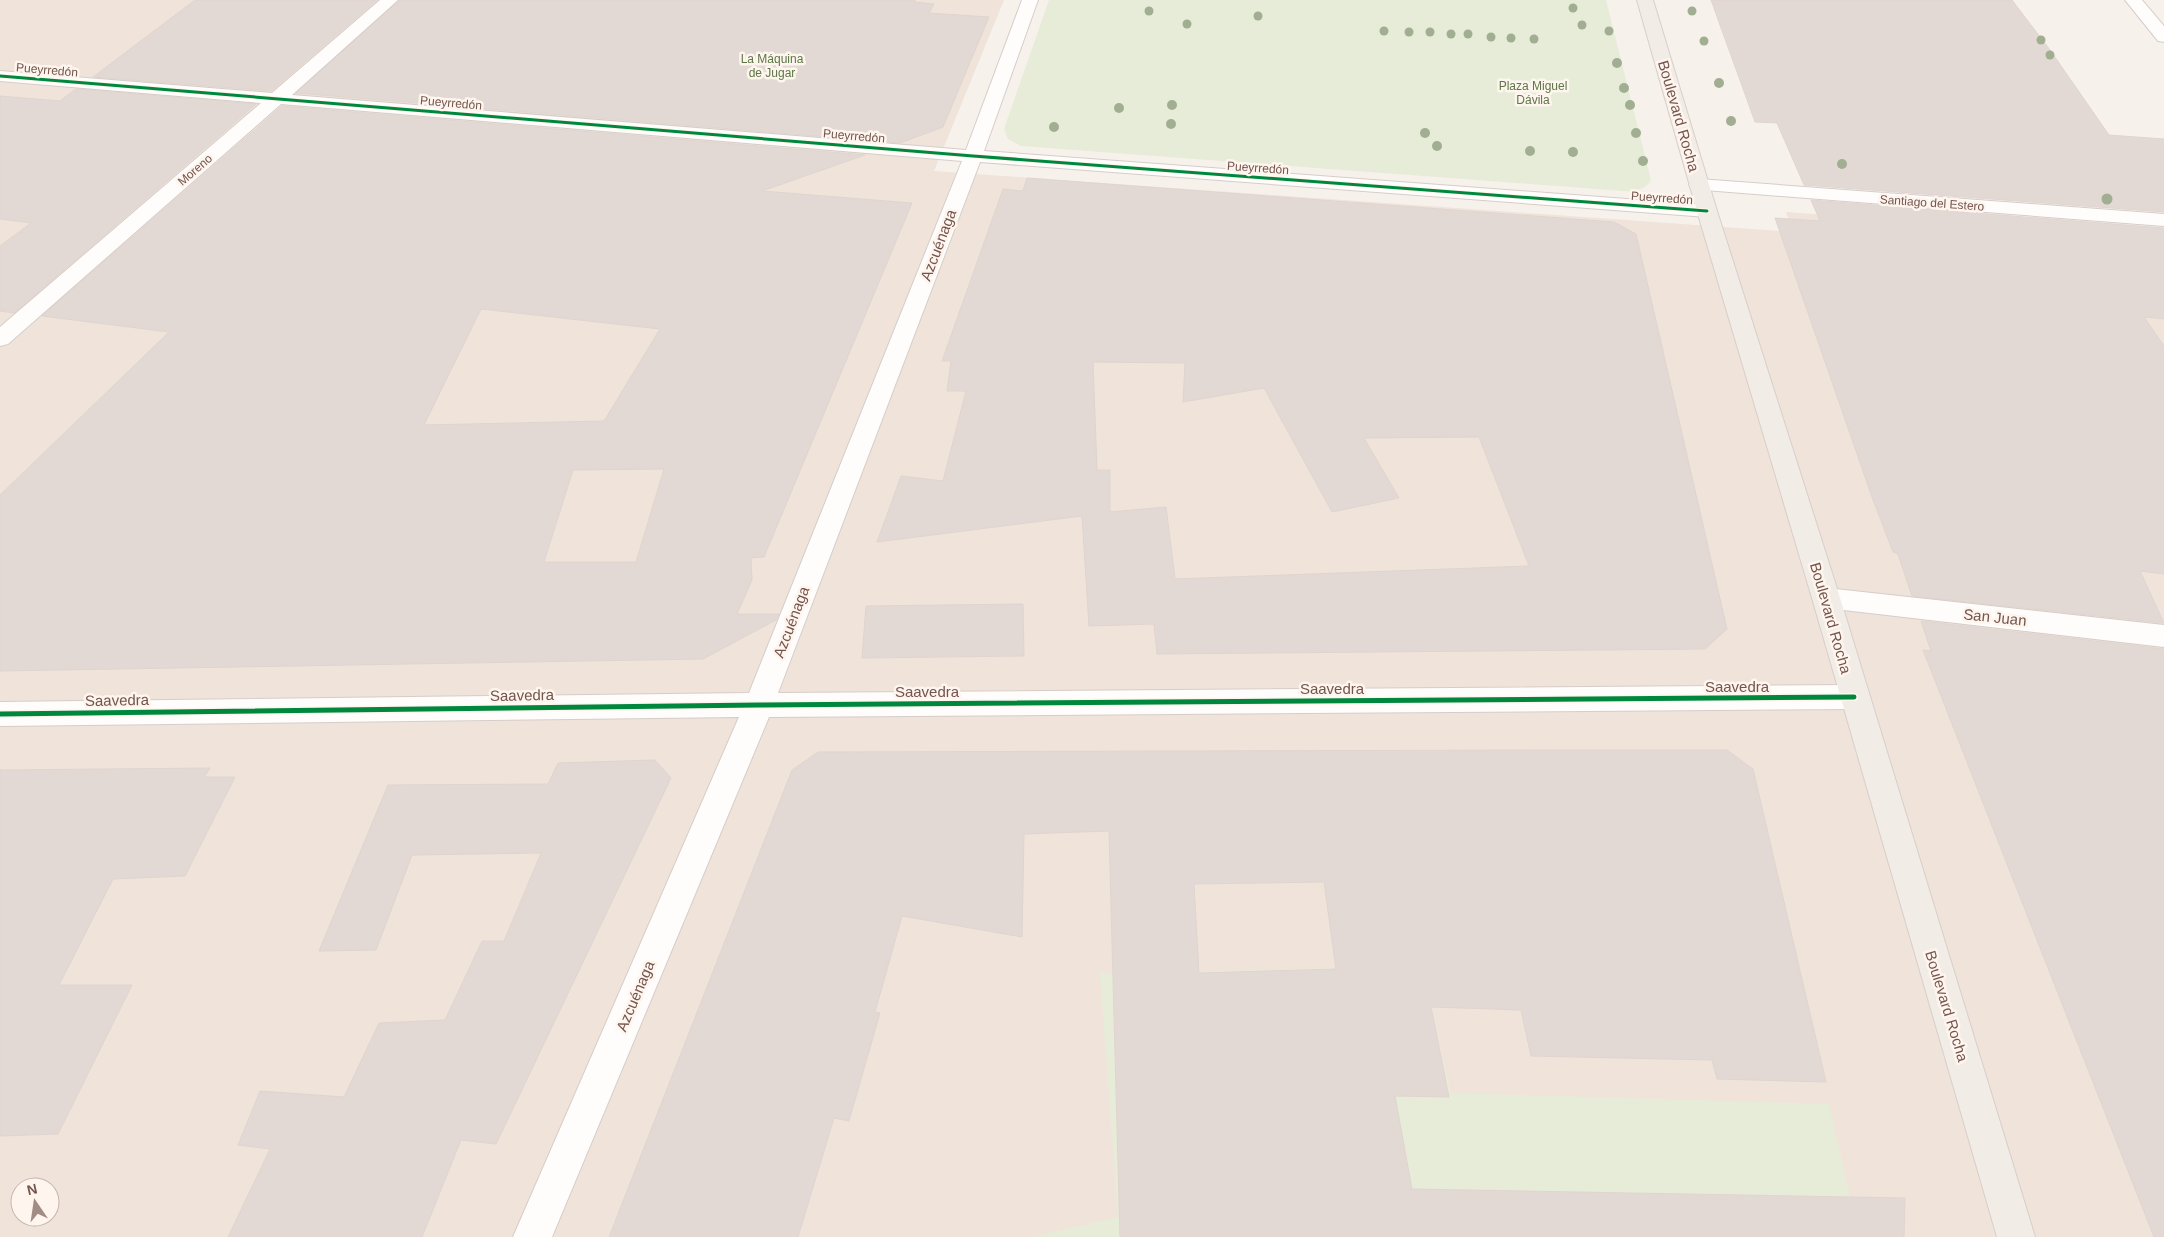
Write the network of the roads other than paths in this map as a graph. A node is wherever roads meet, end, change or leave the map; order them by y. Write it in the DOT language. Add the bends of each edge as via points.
graph roads {
  1 [pos="390,0"];
  2 [pos="1030,0"];
  3 [pos="1645,0"];
  4 [pos="2133,0"];
  5 [pos="2164,37"];
  6 [pos="0,76"];
  7 [pos="277,99"];
  8 [pos="973,156"];
  9 [pos="1699,185"];
  10 [pos="1707,211"];
  11 [pos="2164,220"];
  12 [pos="0,339"];
  13 [pos="1826,598"];
  14 [pos="2164,636"];
  15 [pos="1854,698"];
  16 [pos="759,705"];
  17 [pos="0,714"];
  18 [pos="532,1237"];
  19 [pos="2016,1237"];
  1 -- 7 [label="street, Moreno"];
  2 -- 8 [label="street, Azcuénaga"];
  3 -- 9 [label="main road, Boulevard Rocha"];
  4 -- 5 [label="street"];
  6 -- 7 [label="street, Pueyrredón"];
  7 -- 8 [label="street, Pueyrredón"];
  7 -- 12 [label="street, Moreno"];
  8 -- 10 [label="street, Pueyrredón"];
  8 -- 16 [label="street, Azcuénaga"];
  9 -- 10 [label="main road, Boulevard Rocha"];
  9 -- 11 [label="street, Santiago del Estero"];
  10 -- 13 [label="main road, Boulevard Rocha"];
  13 -- 14 [label="street, San Juan"];
  13 -- 15 [label="main road, Boulevard Rocha"];
  15 -- 16 [label="street, Saavedra"];
  15 -- 19 [label="main road, Boulevard Rocha"];
  16 -- 17 [label="street, Saavedra"];
  16 -- 18 [label="street, Azcuénaga"];
}
